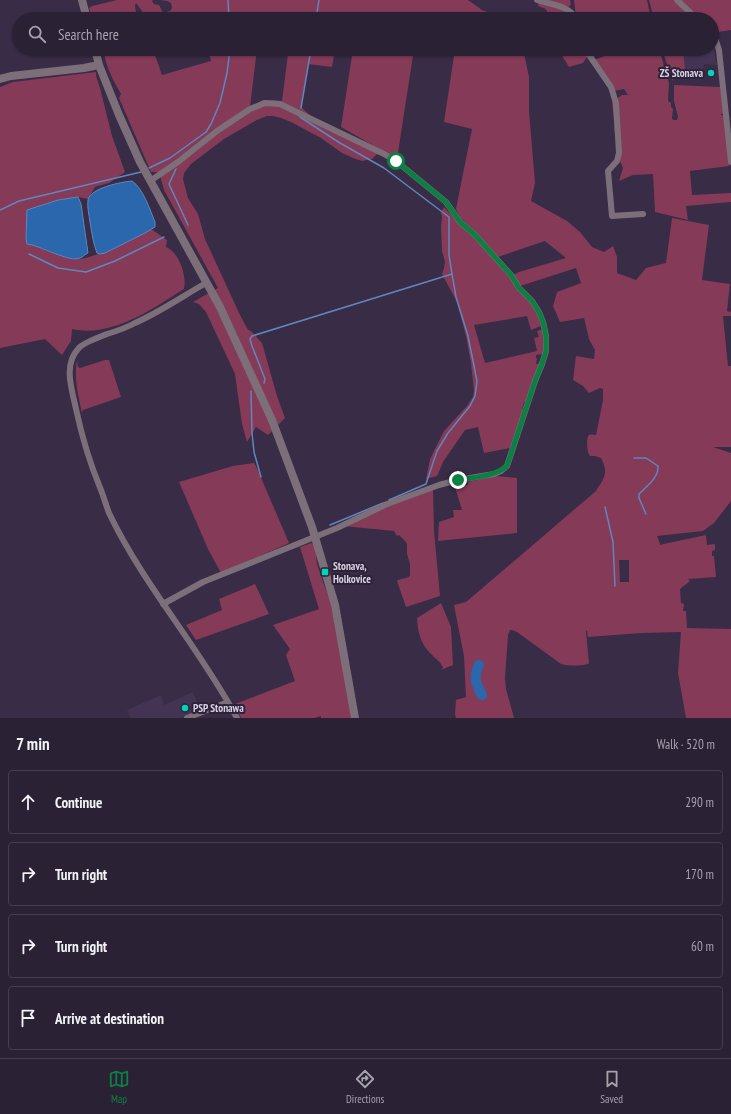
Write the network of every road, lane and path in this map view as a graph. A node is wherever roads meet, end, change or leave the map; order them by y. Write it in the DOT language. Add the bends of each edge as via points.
graph roads {
  1 [pos="82,0"];
  2 [pos="537,0"];
  3 [pos="677,0"];
  4 [pos="85,12"];
  5 [pos="571,12"];
  6 [pos="690,12"];
  7 [pos="719,50"];
  8 [pos="97,56"];
  9 [pos="590,56"];
  10 [pos="99,65"];
  11 [pos="0,79"];
  12 [pos="731,162"];
  13 [pos="150,181"];
  14 [pos="643,214"];
  15 [pos="206,283"];
  16 [pos="314,536"];
  17 [pos="164,604"];
  18 [pos="228,702"];
  19 [pos="187,718"];
  20 [pos="237,718"];
  21 [pos="355,718"];
  1 -- 4 [label="street"];
  2 -- 5 [label="street" via="563,7"];
  3 -- 6 [label="street"];
  7 -- 12 [label="street"];
  8 -- 10 [label="street"];
  9 -- 14 [label="street" via="611,87 616,103 619,153 617,161 608,171 612,216"];
  10 -- 11 [label="street"];
  10 -- 13 [label="street"];
  13 -- 15 [label="street"];
  13 -- 16 [label="street" via="250,110 264,103 280,104 396,161 446,202 460,222 502,264 539,312 546,336 546,351 507,466 494,474 439,485 387,504"];
  15 -- 16 [label="street" via="220,307 272,420"];
  15 -- 17 [label="street" via="136,324 78,347 71,358 69,374 73,395 81,434 92,468 109,512 128,548"];
  16 -- 17 [label="street" via="203,582"];
  16 -- 21 [label="street" via="336,605"];
  17 -- 18 [label="street"];
  18 -- 19 [label="street"];
  18 -- 20 [label="street"];
}
